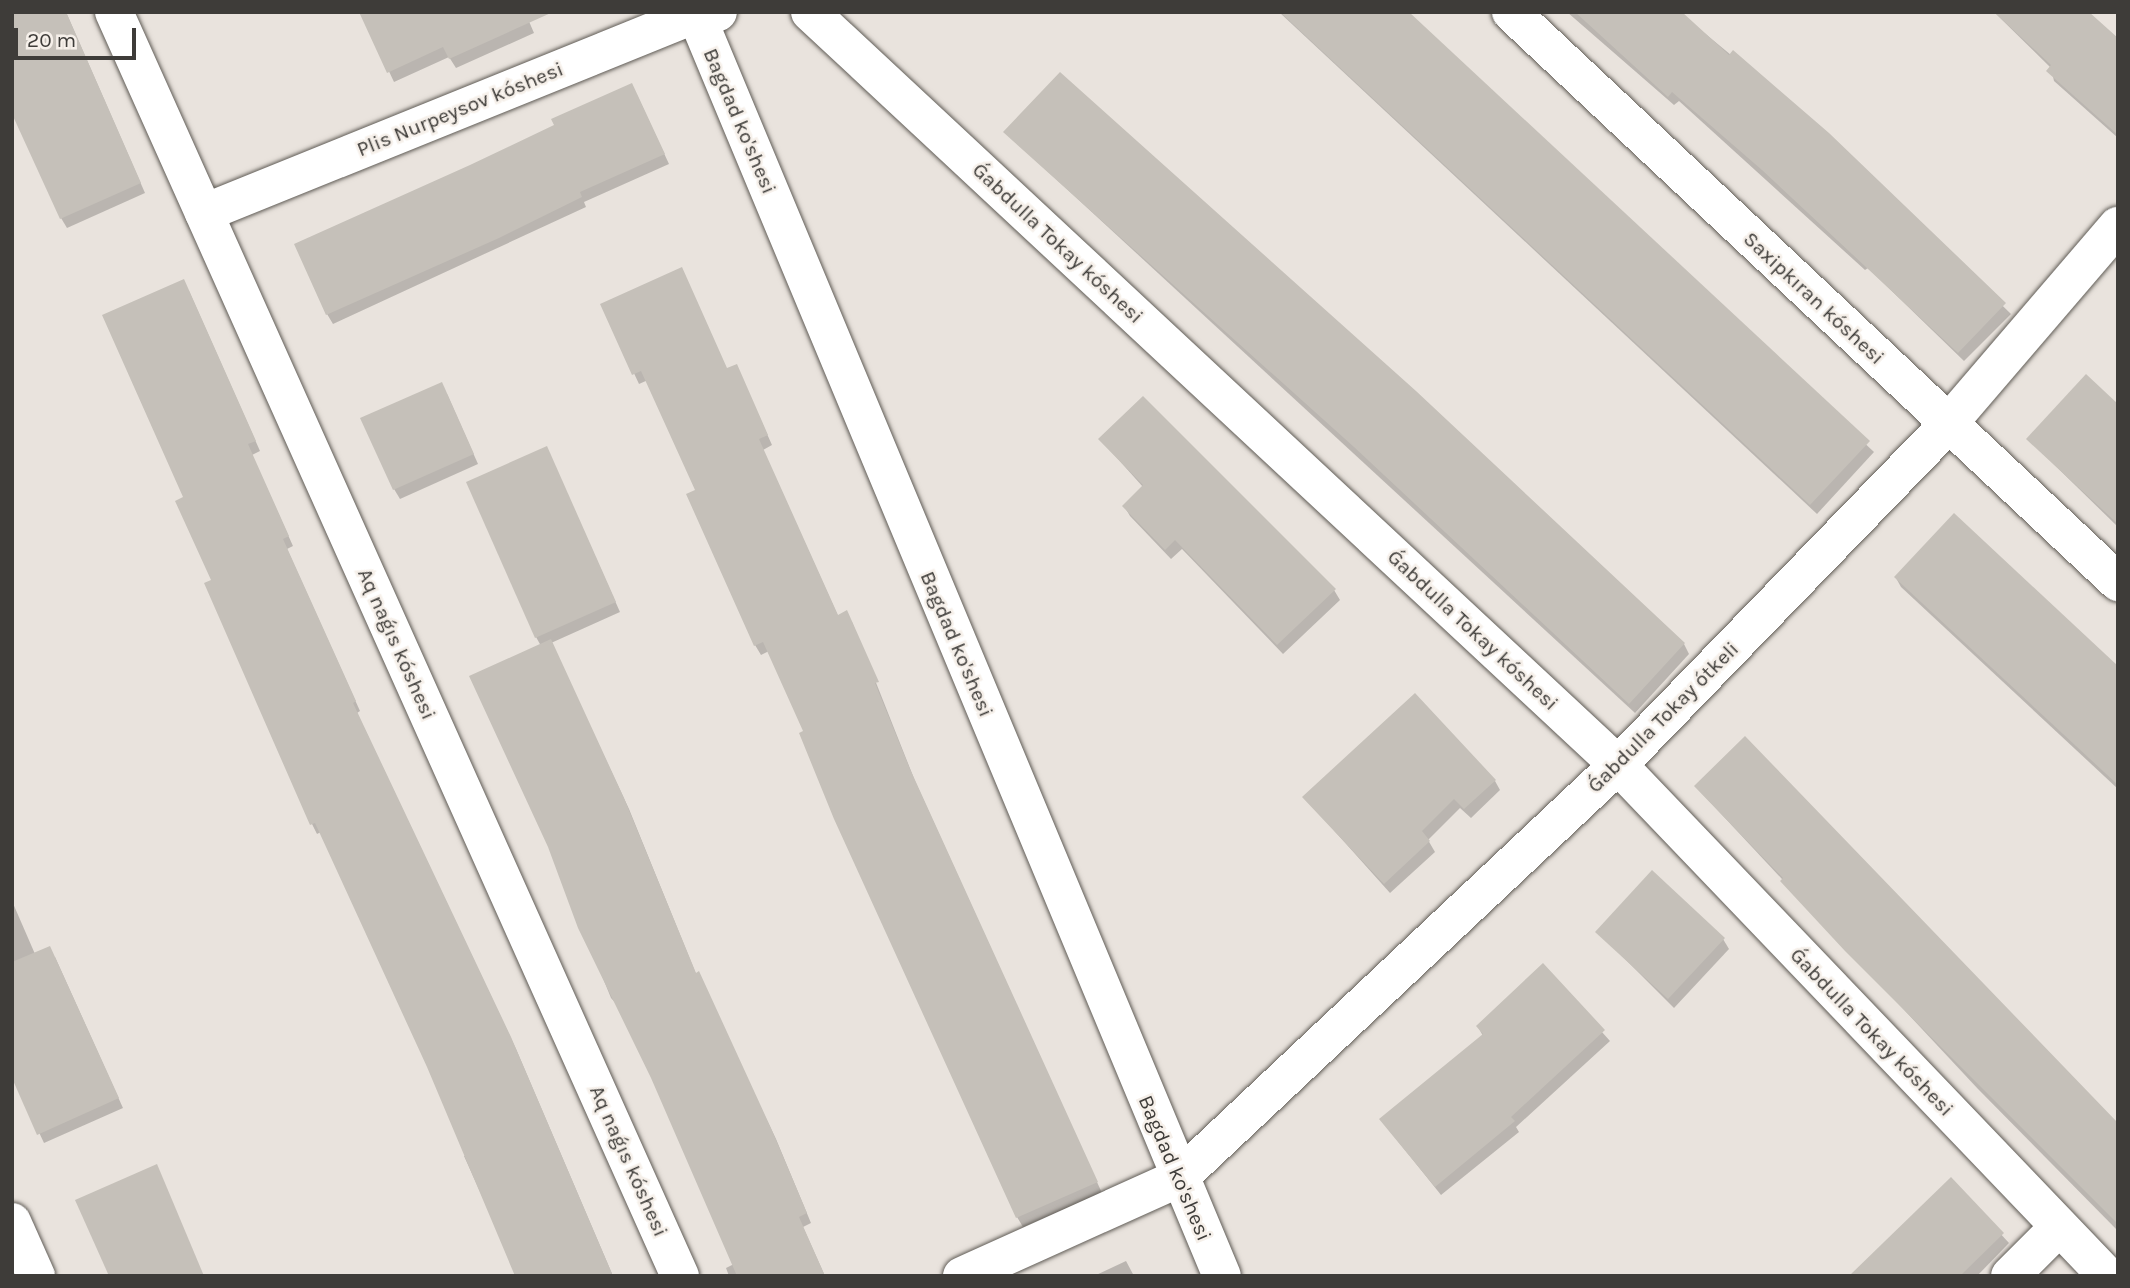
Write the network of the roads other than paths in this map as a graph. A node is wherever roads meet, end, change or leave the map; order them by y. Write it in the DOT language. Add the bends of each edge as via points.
graph roads {
  1 [pos="114,12"];
  2 [pos="810,12"];
  3 [pos="1511,12"];
  4 [pos="703,13"];
  5 [pos="204,213"];
  6 [pos="2118,226"];
  7 [pos="1948,424"];
  8 [pos="2118,582"];
  9 [pos="1618,765"];
  10 [pos="1178,1178"];
  11 [pos="12,1222"];
  12 [pos="2058,1228"];
  13 [pos="36,1276"];
  14 [pos="680,1276"];
  15 [pos="962,1276"];
  16 [pos="1222,1276"];
  17 [pos="2010,1276"];
  18 [pos="2107,1276"];
  1 -- 5 [label="street, Aq naǵıs kóshesi"];
  2 -- 9 [label="street, Ǵabdulla Tokay kóshesi"];
  3 -- 7 [label="street, Saxipkıran kóshesi"];
  4 -- 5 [label="street, Plis Nurpeysov kóshesi"];
  4 -- 10 [label="street, Bagdad ko'shesi"];
  5 -- 14 [label="street, Aq naǵıs kóshesi"];
  6 -- 7 [label="street, Ǵabdulla Tokay ótkeli"];
  7 -- 8 [label="street, Saxipkıran kóshesi"];
  7 -- 9 [label="street, Ǵabdulla Tokay ótkeli"];
  9 -- 10 [label="street, Ǵabdulla Tokay ótkeli"];
  9 -- 12 [label="street, Ǵabdulla Tokay kóshesi"];
  10 -- 15 [label="street, Ǵabdulla Tokay ótkeli"];
  10 -- 16 [label="street, Bagdad ko'shesi"];
  11 -- 13 [label="street"];
  12 -- 17 [label="street"];
  12 -- 18 [label="street, Ǵabdulla Tokay kóshesi"];
}
